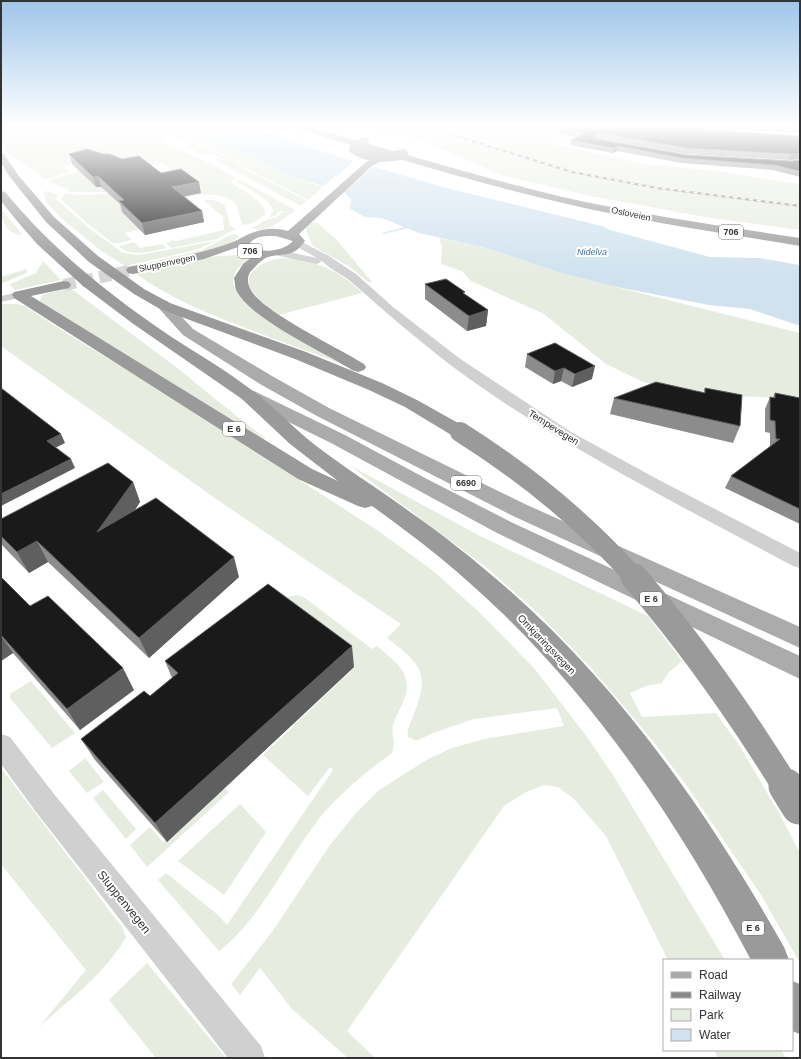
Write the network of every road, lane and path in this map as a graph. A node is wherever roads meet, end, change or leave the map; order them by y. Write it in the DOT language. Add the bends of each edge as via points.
graph roads {
  1 [pos="15,177"];
  2 [pos="340,177"];
  3 [pos="354,177"];
  4 [pos="459,177"];
  5 [pos="475,177"];
  6 [pos="496,177"];
  7 [pos="1,194"];
  8 [pos="313,201"];
  9 [pos="662,220"];
  10 [pos="701,227"];
  11 [pos="292,234"];
  12 [pos="244,241"];
  13 [pos="800,242"];
  14 [pos="265,253"];
  15 [pos="200,256"];
  16 [pos="328,262"];
  17 [pos="133,270"];
  18 [pos="64,285"];
  19 [pos="19,295"];
  20 [pos="1,300"];
  21 [pos="162,304"];
  22 [pos="248,395"];
  23 [pos="395,396"];
  24 [pos="406,520"];
  25 [pos="800,562"];
  26 [pos="800,638"];
  27 [pos="800,668"];
  28 [pos="1,745"];
  29 [pos="800,807"];
  30 [pos="770,959"];
  31 [pos="793,1002"];
  32 [pos="800,1015"];
  33 [pos="249,1058"];
  1 -- 21 [label="highway, E 6" via="36,204 65,233 125,282"];
  2 -- 8 [label="highway"];
  3 -- 11 [label="highway, 706"];
  4 -- 9 [label="highway, 706" via="603,213"];
  5 -- 9 [label="highway, Osloveien / 706" via="568,201"];
  6 -- 10 [label="highway, 706, bridge"];
  7 -- 22 [label="highway, E 6" via="40,241 81,278 140,322"];
  9 -- 10 [label="highway, Osloveien / 706"];
  10 -- 13 [label="highway, Osloveien / 706"];
  11 -- 12 [label="highway, 706" via="275,232 256,235"];
  11 -- 14 [label="highway, 706" via="291,249"];
  11 -- 16 [label="street, Tempevegen"];
  12 -- 14 [label="highway, 706" via="243,246"];
  12 -- 15 [label="highway, Sluppenvegen / 706"];
  14 -- 15 [label="highway, Sluppenvegen / 706"];
  14 -- 16 [label="street, Tempevegen"];
  14 -- 23 [label="highway, E 6" via="249,265 241,278 241,288 250,300 295,331 354,364"];
  15 -- 17 [label="highway, Sluppenvegen / 706"];
  16 -- 25 [label="street, Tempevegen" via="352,276 454,360 528,411 653,484"];
  18 -- 19 [label="highway"];
  19 -- 20 [label="street"];
  19 -- 24 [label="highway, E 6" via="305,474"];
  21 -- 23 [label="highway, E 6" via="217,323"];
  21 -- 26 [label="main road, 6690" via="188,332 323,412 526,513"];
  22 -- 24 [label="highway, Omkjøringsvegen / E 6" via="296,440"];
  22 -- 27 [label="main road, 6690" via="338,439 505,528"];
  23 -- 29 [label="highway, E 6, bridge" via="460,432 518,471 567,511 604,546 682,636 717,682"];
  24 -- 30 [label="highway, Omkjøringsvegen / E 6" via="489,586 543,637 601,701 698,835 736,895"];
  28 -- 33 [label="street, Sluppenvegen"];
  31 -- 32 [label="highway"];
}
